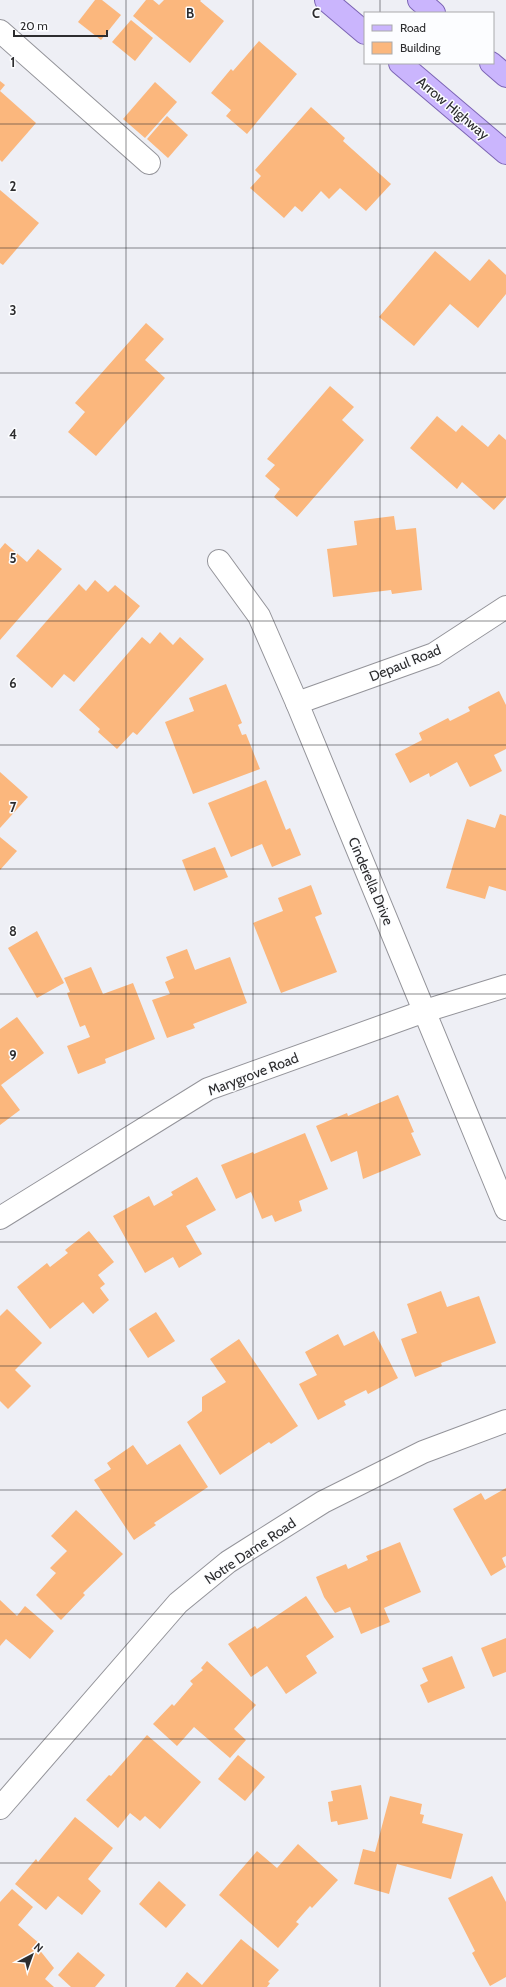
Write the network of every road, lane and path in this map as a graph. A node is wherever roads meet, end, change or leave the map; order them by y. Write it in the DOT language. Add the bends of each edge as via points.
graph roads {
  1 [pos="326,0"];
  2 [pos="419,0"];
  3 [pos="433,12"];
  4 [pos="0,31"];
  5 [pos="364,32"];
  6 [pos="401,64"];
  7 [pos="492,64"];
  8 [pos="506,76"];
  9 [pos="506,153"];
  10 [pos="149,162"];
  11 [pos="219,561"];
  12 [pos="506,607"];
  13 [pos="297,703"];
  14 [pos="506,986"];
  15 [pos="425,1011"];
  16 [pos="506,1210"];
  17 [pos="0,1218"];
  18 [pos="506,1421"];
  19 [pos="0,1808"];
  1 -- 5 [label="main road"];
  2 -- 3 [label="main road"];
  4 -- 10 [label="street"];
  6 -- 9 [label="main road, Arrow Highway"];
  7 -- 8 [label="main road"];
  11 -- 13 [label="street, Cinderella Drive" via="259,616"];
  12 -- 13 [label="street, Depaul Road" via="434,654"];
  13 -- 15 [label="street, Cinderella Drive"];
  14 -- 15 [label="street, Marygrove Road"];
  15 -- 16 [label="street, Cinderella Drive"];
  15 -- 17 [label="street, Marygrove Road" via="208,1089"];
  18 -- 19 [label="street, Notre Dame Road" via="422,1452 323,1502 228,1562 178,1602"];
}
